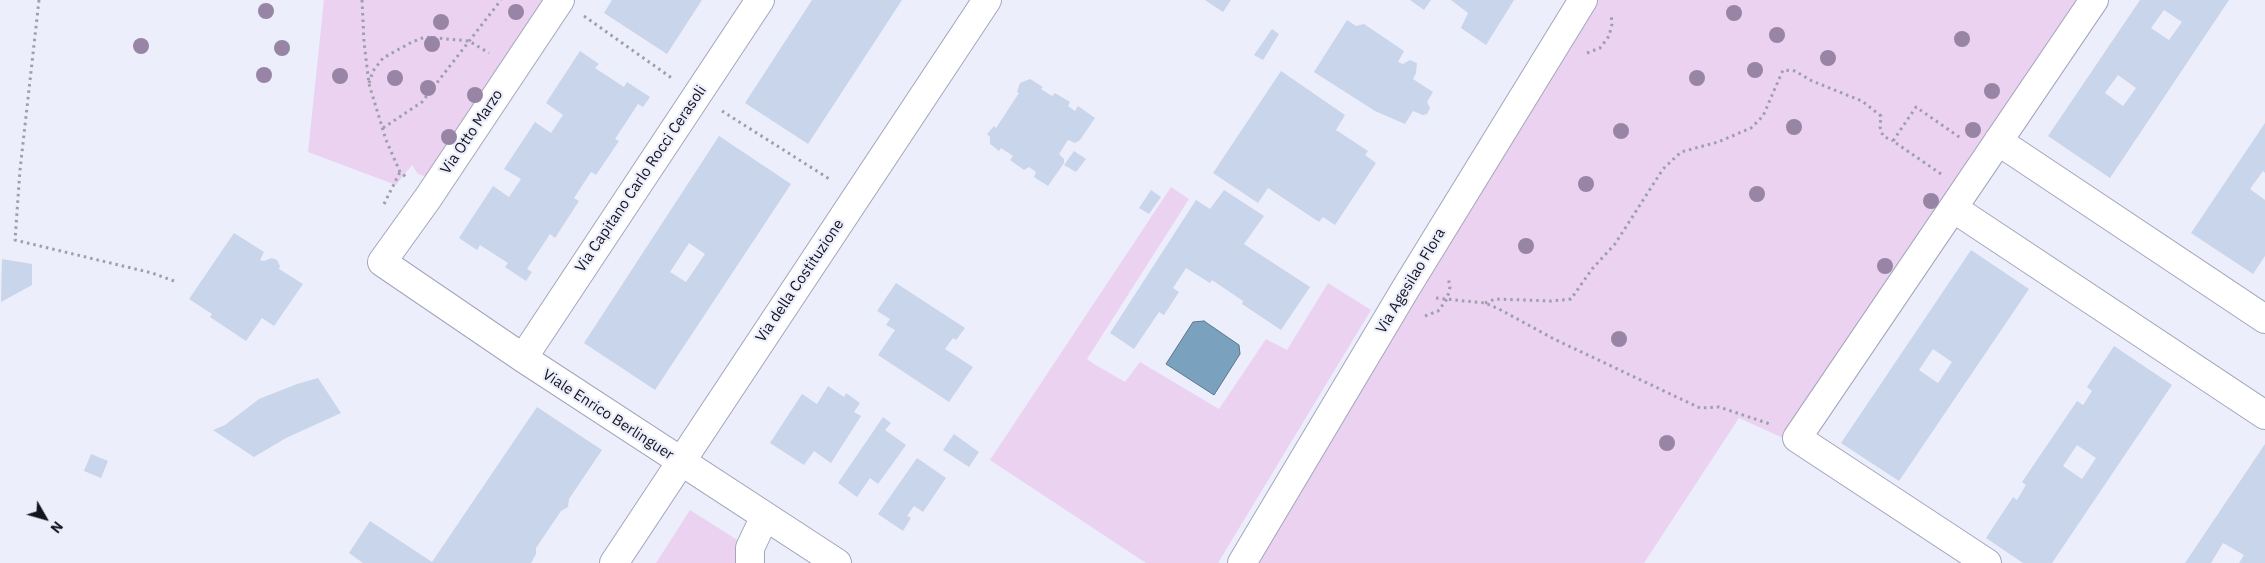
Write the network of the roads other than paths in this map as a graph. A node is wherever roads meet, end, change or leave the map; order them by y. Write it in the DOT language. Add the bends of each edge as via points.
graph roads {
  1 [pos="560,0"];
  2 [pos="760,0"];
  3 [pos="987,0"];
  4 [pos="1583,0"];
  5 [pos="2094,0"];
  6 [pos="1998,141"];
  7 [pos="1953,208"];
  8 [pos="382,262"];
  9 [pos="2265,319"];
  10 [pos="523,358"];
  11 [pos="2265,416"];
  12 [pos="680,462"];
  13 [pos="765,516"];
  14 [pos="614,563"];
  15 [pos="750,563"];
  16 [pos="837,563"];
  17 [pos="1242,563"];
  18 [pos="1987,563"];
  1 -- 8 [label="street, Via Otto Marzo"];
  2 -- 10 [label="street, Via Capitano Carlo Rocci Cerasoli"];
  3 -- 12 [label="street, Via della Costituzione"];
  4 -- 17 [label="street, Via Agesilao Flora"];
  5 -- 6 [label="street"];
  6 -- 7 [label="street"];
  6 -- 9 [label="street"];
  7 -- 11 [label="street"];
  7 -- 18 [label="street" via="1797,438"];
  8 -- 10 [label="street, Viale Enrico Berlinguer"];
  10 -- 12 [label="street, Viale Enrico Berlinguer"];
  12 -- 13 [label="street, Viale Enrico Berlinguer"];
  12 -- 14 [label="street, Via della Costituzione"];
  13 -- 15 [label="street" via="750,548"];
  13 -- 16 [label="street, Viale Enrico Berlinguer"];
}
